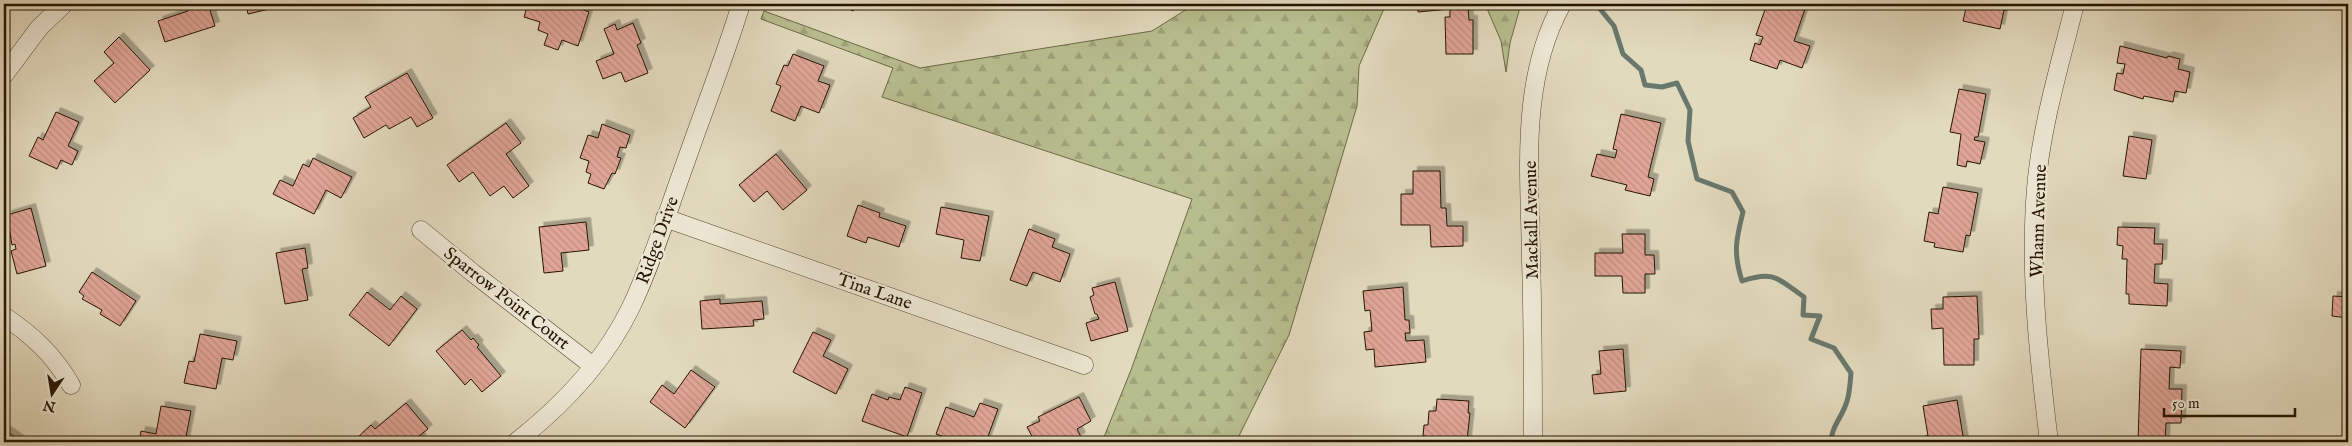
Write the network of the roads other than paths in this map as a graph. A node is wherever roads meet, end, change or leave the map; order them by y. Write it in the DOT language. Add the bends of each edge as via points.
graph roads {
  1 [pos="64,4"];
  2 [pos="741,4"];
  3 [pos="1562,4"];
  4 [pos="2074,4"];
  5 [pos="4,75"];
  6 [pos="665,218"];
  7 [pos="421,230"];
  8 [pos="4,316"];
  9 [pos="1084,365"];
  10 [pos="593,366"];
  11 [pos="71,385"];
  12 [pos="516,442"];
  13 [pos="1533,442"];
  14 [pos="2049,442"];
  1 -- 5 [label="street" via="39,28"];
  2 -- 6 [label="street, Ridge Drive"];
  3 -- 13 [label="street, Mackall Avenue" via="1543,48 1532,111 1529,165"];
  4 -- 14 [label="street, Whann Avenue" via="2041,148 2036,190 2037,318"];
  6 -- 9 [label="street, Tina Lane"];
  6 -- 10 [label="street, Ridge Drive" via="631,307"];
  7 -- 10 [label="street, Sparrow Point Court"];
  8 -- 11 [label="street" via="53,356"];
  10 -- 12 [label="street, Ridge Drive" via="566,398"];
}
